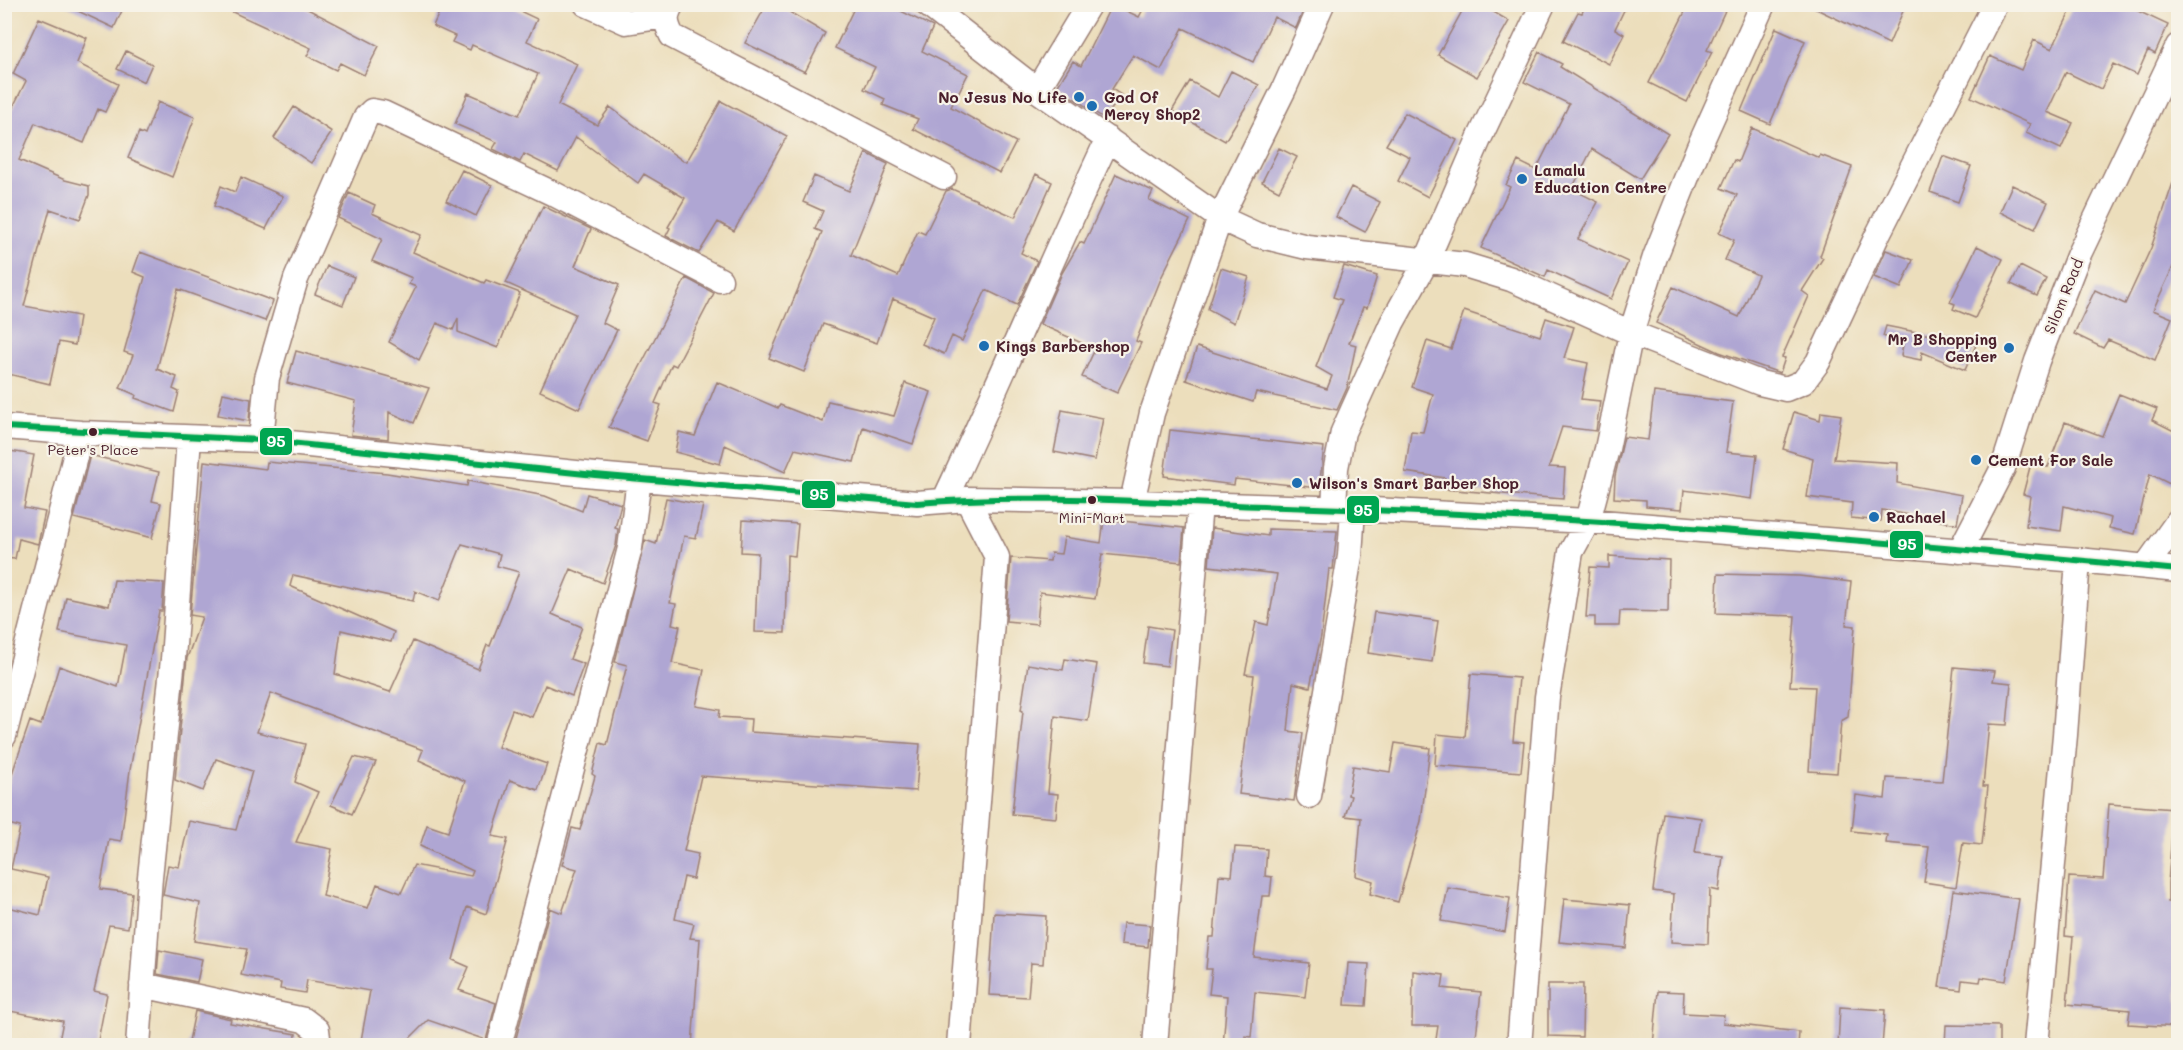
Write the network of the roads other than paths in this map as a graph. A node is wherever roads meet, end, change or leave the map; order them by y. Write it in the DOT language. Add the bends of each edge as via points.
graph roads {
  1 [pos="586,4"];
  2 [pos="927,4"];
  3 [pos="1089,4"];
  4 [pos="1322,4"];
  5 [pos="1543,4"];
  6 [pos="1762,4"];
  7 [pos="1995,4"];
  8 [pos="669,10"];
  9 [pos="2178,46"];
  10 [pos="1036,90"];
  11 [pos="1108,139"];
  12 [pos="944,177"];
  13 [pos="1220,218"];
  14 [pos="1426,262"];
  15 [pos="720,280"];
  16 [pos="1631,333"];
  17 [pos="4,427"];
  18 [pos="81,433"];
  19 [pos="189,438"];
  20 [pos="261,441"];
  21 [pos="639,479"];
  22 [pos="956,500"];
  23 [pos="1132,502"];
  24 [pos="1200,504"];
  25 [pos="1344,509"];
  26 [pos="1588,521"];
  27 [pos="2178,521"];
  28 [pos="1960,551"];
  29 [pos="2078,560"];
  30 [pos="2146,566"];
  31 [pos="2178,570"];
  32 [pos="4,736"];
  33 [pos="1309,796"];
  34 [pos="142,985"];
  35 [pos="138,1046"];
  36 [pos="319,1046"];
  37 [pos="499,1046"];
  38 [pos="958,1046"];
  39 [pos="1155,1046"];
  40 [pos="1519,1046"];
  41 [pos="2036,1046"];
  1 -- 8 [label="street" via="626,22"];
  2 -- 10 [label="street"];
  3 -- 10 [label="street"];
  4 -- 13 [label="street"];
  5 -- 14 [label="street"];
  6 -- 16 [label="street" via="1698,149 1655,257"];
  7 -- 16 [label="street" via="1818,362 1803,382 1786,389 1760,383"];
  8 -- 12 [label="street" via="666,24 672,36"];
  9 -- 28 [label="street, Silom Road" via="2078,256 2033,372 2003,468"];
  10 -- 11 [label="street"];
  11 -- 13 [label="street"];
  11 -- 22 [label="street" via="1053,254"];
  13 -- 14 [label="street" via="1257,235 1307,247"];
  13 -- 23 [label="street" via="1152,413"];
  14 -- 16 [label="street" via="1465,265 1511,279"];
  14 -- 25 [label="street" via="1392,323 1343,432 1336,468"];
  15 -- 20 [label="street" via="554,194 372,111 296,279 267,378"];
  16 -- 26 [label="street"];
  17 -- 18 [label="street"];
  18 -- 19 [label="street"];
  18 -- 32 [label="street"];
  19 -- 20 [label="street"];
  19 -- 34 [label="street"];
  20 -- 21 [label="street"];
  21 -- 22 [label="street" via="917,503"];
  21 -- 37 [label="street" via="630,548"];
  22 -- 23 [label="street"];
  22 -- 38 [label="street" via="997,557"];
  23 -- 24 [label="street"];
  24 -- 25 [label="street"];
  24 -- 39 [label="street"];
  25 -- 26 [label="street"];
  25 -- 33 [label="street" via="1347,578"];
  26 -- 28 [label="street"];
  26 -- 40 [label="street" via="1571,552 1547,697"];
  27 -- 30 [label="street"];
  28 -- 29 [label="street"];
  29 -- 30 [label="street"];
  29 -- 41 [label="street"];
  30 -- 31 [label="street"];
  34 -- 35 [label="street"];
  34 -- 36 [label="street" via="304,1020 317,1030"];
}
